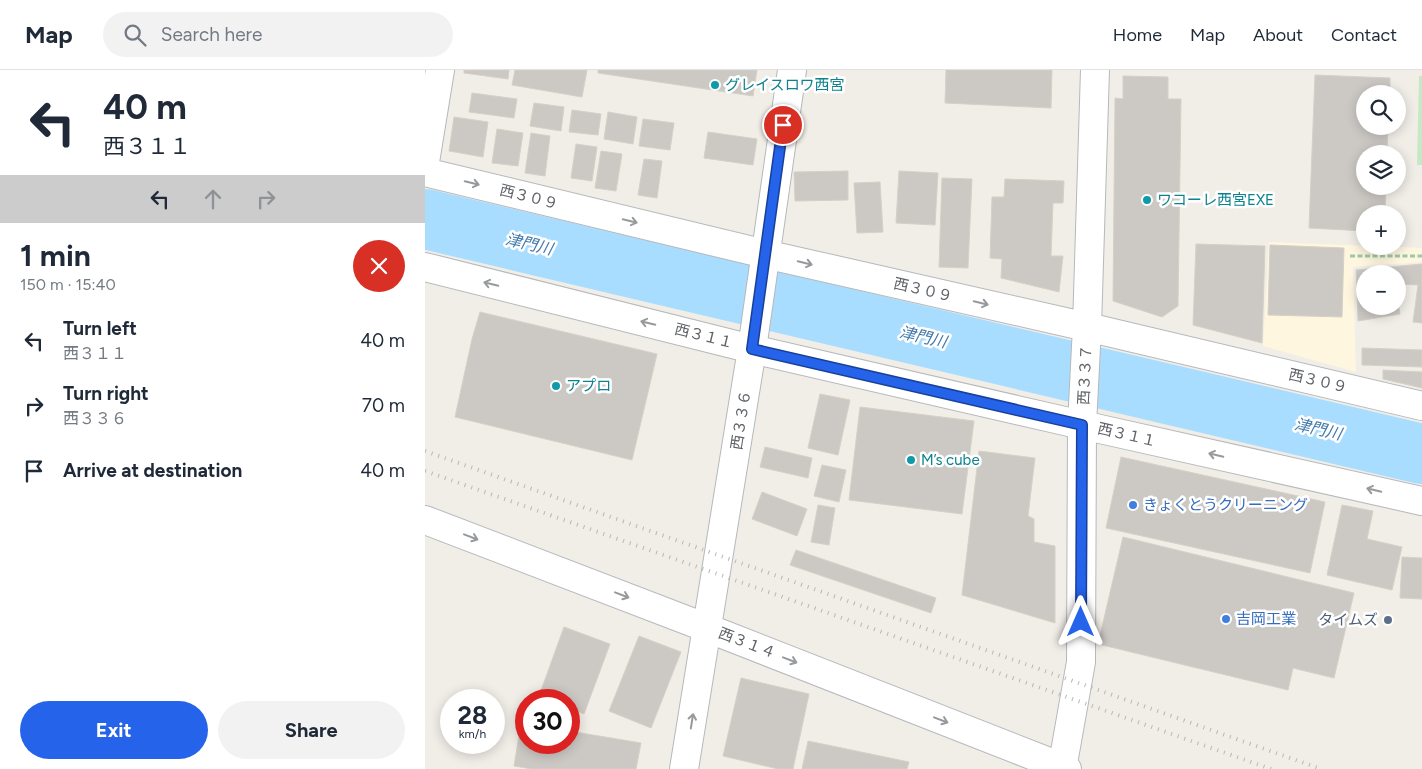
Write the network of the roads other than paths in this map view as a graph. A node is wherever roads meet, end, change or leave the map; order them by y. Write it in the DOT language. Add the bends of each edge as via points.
graph roads {
  1 [pos="440,70"];
  2 [pos="791,70"];
  3 [pos="1095,70"];
  4 [pos="425,162"];
  5 [pos="425,172"];
  6 [pos="765,254"];
  7 [pos="425,267"];
  8 [pos="1086,339"];
  9 [pos="752,349"];
  10 [pos="1422,406"];
  11 [pos="1083,414"];
  12 [pos="1422,501"];
  13 [pos="425,520"];
  14 [pos="707,628"];
  15 [pos="1064,768"];
  16 [pos="684,769"];
  1 -- 4 [label="street"];
  2 -- 6 [label="street, 西３３６"];
  3 -- 8 [label="street, 西３３７"];
  5 -- 6 [label="street, 西３０９, one-way"];
  6 -- 8 [label="street, 西３０９, one-way"];
  6 -- 9 [label="street, 西３３６"];
  9 -- 7 [label="street, 西３１１, one-way"];
  8 -- 10 [label="street, 西３０９"];
  8 -- 11 [label="street, 西３３７"];
  9 -- 11 [label="street, 西３１１"];
  9 -- 14 [label="street, 西３３６"];
  12 -- 11 [label="street, 西３１１, one-way"];
  11 -- 15 [label="street, 西３３７" via="1081,662"];
  13 -- 14 [label="street, 西３１４, one-way"];
  14 -- 15 [label="street, 西３１４, one-way"];
  16 -- 14 [label="street, 西３３６, one-way"];
}
